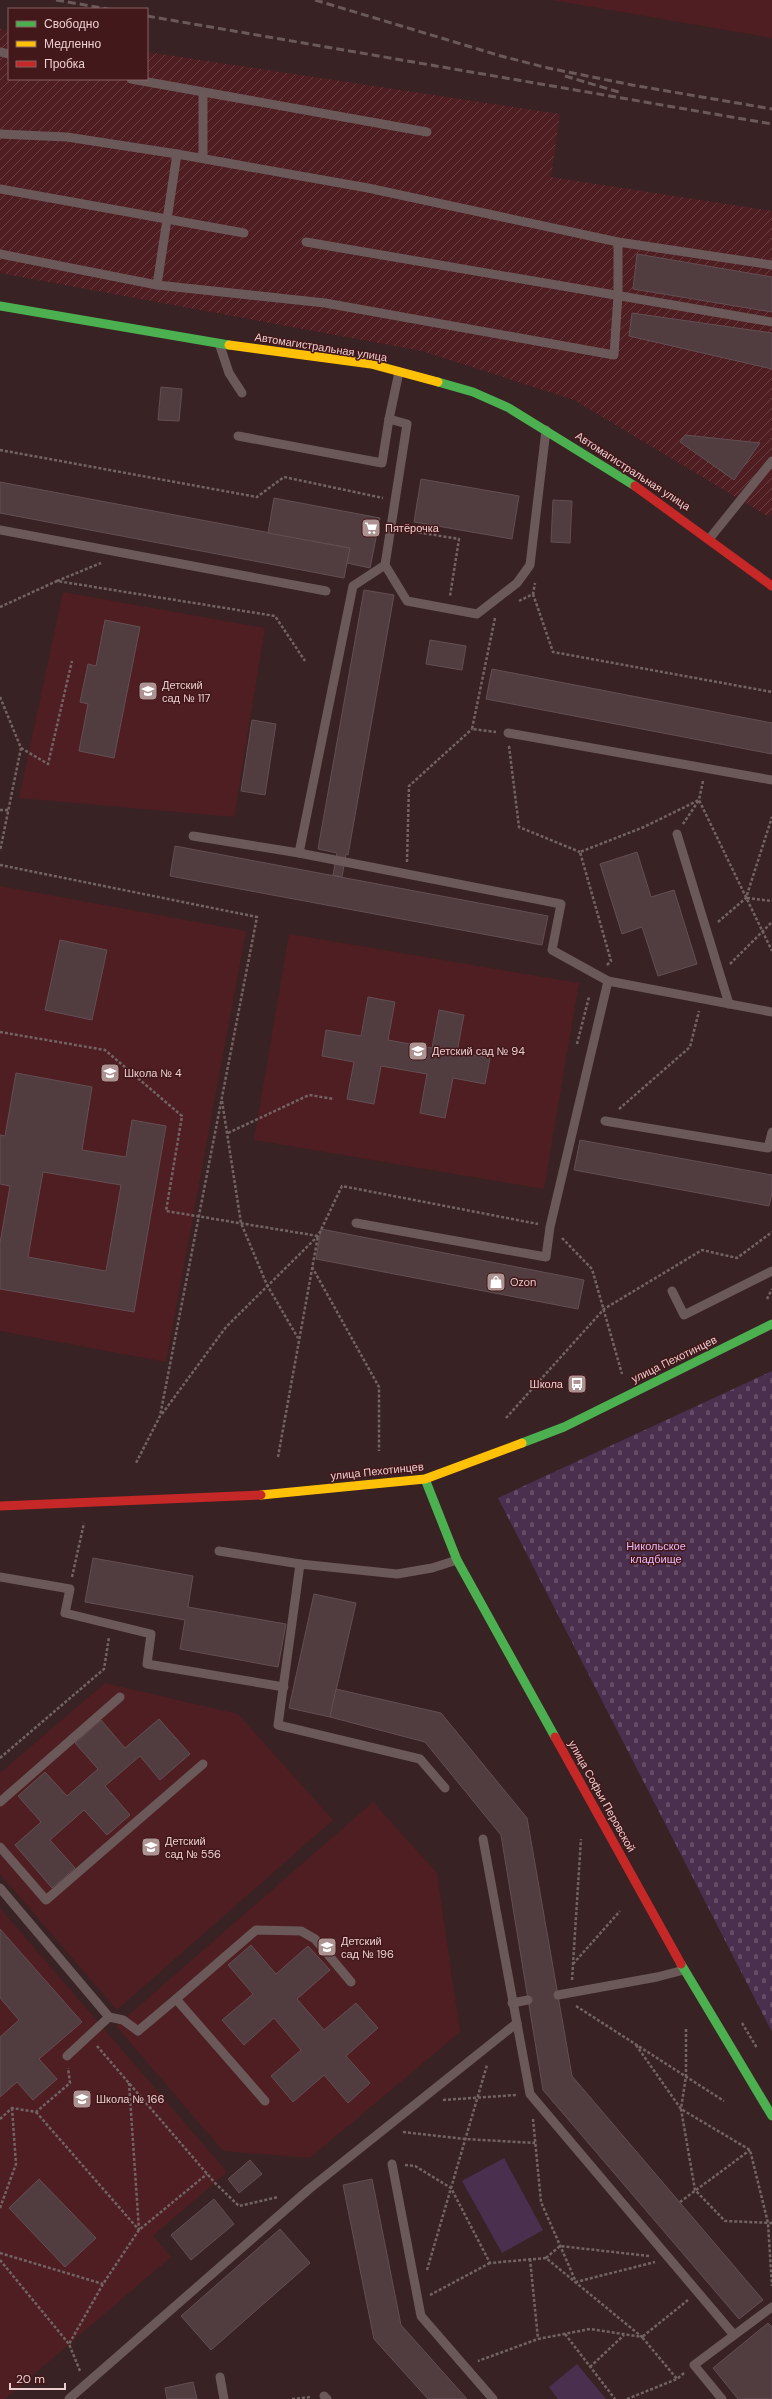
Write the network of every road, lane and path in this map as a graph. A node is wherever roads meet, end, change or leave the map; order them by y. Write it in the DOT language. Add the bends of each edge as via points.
graph roads {
  1 [pos="136,80"];
  2 [pos="203,93"];
  3 [pos="427,132"];
  4 [pos="0,134"];
  5 [pos="176,154"];
  6 [pos="203,158"];
  7 [pos="0,189"];
  8 [pos="167,219"];
  9 [pos="244,233"];
  10 [pos="306,242"];
  11 [pos="618,242"];
  12 [pos="0,254"];
  13 [pos="772,266"];
  14 [pos="157,285"];
  15 [pos="618,295"];
  16 [pos="0,306"];
  17 [pos="772,322"];
  18 [pos="219,344"];
  19 [pos="399,372"];
  20 [pos="242,393"];
  21 [pos="389,419"];
  22 [pos="546,429"];
  23 [pos="238,436"];
  24 [pos="0,450"];
  25 [pos="772,461"];
  26 [pos="396,501"];
  27 [pos="392,528"];
  28 [pos="0,530"];
  29 [pos="710,538"];
  30 [pos="124,553"];
  31 [pos="385,565"];
  32 [pos="535,578"];
  33 [pos="57,581"];
  34 [pos="772,586"];
  35 [pos="326,591"];
  36 [pos="533,594"];
  37 [pos="515,603"];
  38 [pos="0,607"];
  39 [pos="448,609"];
  40 [pos="496,611"];
  41 [pos="72,661"];
  42 [pos="305,661"];
  43 [pos="772,692"];
  44 [pos="0,697"];
  45 [pos="472,729"];
  46 [pos="508,733"];
  47 [pos="21,748"];
  48 [pos="706,768"];
  49 [pos="772,780"];
  50 [pos="0,810"];
  51 [pos="9,810"];
  52 [pos="772,817"];
  53 [pos="677,834"];
  54 [pos="192,836"];
  55 [pos="0,851"];
  56 [pos="580,852"];
  57 [pos="299,853"];
  58 [pos="0,866"];
  59 [pos="407,876"];
  60 [pos="746,898"];
  61 [pos="772,901"];
  62 [pos="772,922"];
  63 [pos="707,932"];
  64 [pos="762,932"];
  65 [pos="772,951"];
  66 [pos="720,974"];
  67 [pos="608,981"];
  68 [pos="702,999"];
  69 [pos="729,1004"];
  70 [pos="772,1012"];
  71 [pos="0,1032"];
  72 [pos="222,1099"];
  73 [pos="334,1099"];
  74 [pos="605,1121"];
  75 [pos="772,1132"];
  76 [pos="228,1133"];
  77 [pos="199,1216"];
  78 [pos="241,1223"];
  79 [pos="356,1223"];
  80 [pos="550,1227"];
  81 [pos="772,1232"];
  82 [pos="318,1236"];
  83 [pos="312,1267"];
  84 [pos="772,1271"];
  85 [pos="267,1285"];
  86 [pos="772,1289"];
  87 [pos="672,1291"];
  88 [pos="767,1299"];
  89 [pos="604,1309"];
  90 [pos="772,1324"];
  91 [pos="298,1338"];
  92 [pos="622,1374"];
  93 [pos="160,1416"];
  94 [pos="506,1418"];
  95 [pos="379,1451"];
  96 [pos="278,1457"];
  97 [pos="136,1462"];
  98 [pos="425,1479"];
  99 [pos="0,1506"];
  100 [pos="84,1521"];
  101 [pos="219,1551"];
  102 [pos="457,1560"];
  103 [pos="300,1564"];
  104 [pos="0,1577"];
  105 [pos="70,1589"];
  106 [pos="111,1624"];
  107 [pos="284,1687"];
  108 [pos="120,1697"];
  109 [pos="0,1758"];
  110 [pos="203,1764"];
  111 [pos="445,1788"];
  112 [pos="0,1802"];
  113 [pos="483,1839"];
  114 [pos="0,1847"];
  115 [pos="0,1888"];
  116 [pos="620,1910"];
  117 [pos="573,1964"];
  118 [pos="684,1970"];
  119 [pos="350,1982"];
  120 [pos="558,1995"];
  121 [pos="176,1999"];
  122 [pos="528,2000"];
  123 [pos="512,2003"];
  124 [pos="109,2017"];
  125 [pos="516,2023"];
  126 [pos="686,2029"];
  127 [pos="89,2036"];
  128 [pos="494,2041"];
  129 [pos="634,2043"];
  130 [pos="67,2056"];
  131 [pos="129,2083"];
  132 [pos="530,2094"];
  133 [pos="477,2098"];
  134 [pos="265,2101"];
  135 [pos="417,2102"];
  136 [pos="12,2108"];
  137 [pos="681,2109"];
  138 [pos="36,2112"];
  139 [pos="772,2116"];
  140 [pos="0,2119"];
  141 [pos="384,2130"];
  142 [pos="465,2139"];
  143 [pos="535,2142"];
  144 [pos="750,2150"];
  145 [pos="392,2164"];
  146 [pos="207,2174"];
  147 [pos="451,2188"];
  148 [pos="695,2190"];
  149 [pos="285,2196"];
  150 [pos="680,2202"];
  151 [pos="0,2208"];
  152 [pos="770,2223"];
  153 [pos="139,2230"];
  154 [pos="560,2246"];
  155 [pos="0,2253"];
  156 [pos="546,2258"];
  157 [pos="669,2258"];
  158 [pos="530,2259"];
  159 [pos="0,2260"];
  160 [pos="490,2263"];
  161 [pos="427,2271"];
  162 [pos="576,2282"];
  163 [pos="103,2284"];
  164 [pos="772,2286"];
  165 [pos="698,2292"];
  166 [pos="418,2301"];
  167 [pos="772,2307"];
  168 [pos="565,2334"];
  169 [pos="624,2335"];
  170 [pos="734,2335"];
  171 [pos="642,2337"];
  172 [pos="538,2339"];
  173 [pos="69,2344"];
  174 [pos="694,2365"];
  175 [pos="464,2366"];
  176 [pos="590,2366"];
  177 [pos="220,2377"];
  178 [pos="677,2379"];
  179 [pos="86,2385"];
  180 [pos="326,2398"];
  181 [pos="69,2399"];
  182 [pos="224,2399"];
  183 [pos="292,2399"];
  184 [pos="493,2399"];
  185 [pos="615,2399"];
  186 [pos="627,2399"];
  187 [pos="722,2399"];
  1 -- 2 [label="lane"];
  2 -- 3 [label="lane"];
  2 -- 6 [label="lane"];
  4 -- 5 [label="lane" via="67,137"];
  5 -- 6 [label="lane"];
  5 -- 8 [label="lane"];
  6 -- 11 [label="lane" via="368,188"];
  7 -- 8 [label="lane"];
  8 -- 9 [label="lane"];
  8 -- 14 [label="lane"];
  10 -- 15 [label="lane"];
  11 -- 13 [label="lane"];
  11 -- 15 [label="lane"];
  12 -- 14 [label="lane"];
  14 -- 15 [label="lane" via="325,303 614,355"];
  15 -- 17 [label="lane"];
  16 -- 18 [label="main road, Автомагистральная улица"];
  18 -- 19 [label="main road, Автомагистральная улица" via="371,364"];
  18 -- 20 [label="lane" via="230,373"];
  19 -- 21 [label="lane"];
  19 -- 22 [label="main road, Автомагистральная улица" via="473,392 509,408"];
  21 -- 23 [label="lane" via="382,462"];
  21 -- 26 [label="lane" via="407,424"];
  22 -- 29 [label="main road, Автомагистральная улица" via="650,494"];
  22 -- 39 [label="lane" via="530,565 517,583 477,614"];
  24 -- 26 [label="path" via="257,497 284,477"];
  25 -- 29 [label="lane"];
  26 -- 27 [label="lane"];
  27 -- 31 [label="lane"];
  27 -- 39 [label="path" via="459,539"];
  28 -- 30 [label="lane"];
  29 -- 34 [label="main road, Автомагистральная улица"];
  30 -- 33 [label="path"];
  30 -- 35 [label="lane"];
  31 -- 39 [label="lane" via="407,601"];
  31 -- 57 [label="lane" via="353,586"];
  32 -- 36 [label="path"];
  33 -- 38 [label="path"];
  33 -- 42 [label="path" via="275,616"];
  36 -- 37 [label="path"];
  36 -- 43 [label="path" via="553,652"];
  40 -- 45 [label="path"];
  41 -- 47 [label="path" via="48,764"];
  44 -- 47 [label="path"];
  45 -- 46 [label="path"];
  45 -- 59 [label="path" via="409,786"];
  46 -- 48 [label="lane"];
  46 -- 56 [label="path" via="519,827"];
  47 -- 51 [label="path"];
  48 -- 49 [label="lane"];
  48 -- 60 [label="path" via="699,800"];
  50 -- 51 [label="path"];
  51 -- 55 [label="path"];
  52 -- 60 [label="path"];
  53 -- 63 [label="lane"];
  54 -- 57 [label="lane"];
  57 -- 59 [label="lane"];
  58 -- 72 [label="path" via="257,917"];
  59 -- 67 [label="lane" via="561,904 552,950"];
  60 -- 61 [label="path"];
  60 -- 63 [label="path"];
  60 -- 64 [label="path"];
  62 -- 64 [label="path"];
  63 -- 66 [label="lane"];
  64 -- 65 [label="path"];
  64 -- 66 [label="path"];
  66 -- 69 [label="lane"];
  67 -- 68 [label="lane"];
  67 -- 80 [label="lane"];
  68 -- 69 [label="lane"];
  68 -- 74 [label="path" via="690,1047"];
  69 -- 70 [label="lane"];
  71 -- 77 [label="path" via="105,1050 182,1116 166,1211"];
  72 -- 76 [label="path"];
  72 -- 77 [label="path"];
  73 -- 76 [label="path" via="309,1095"];
  74 -- 75 [label="lane" via="768,1148"];
  76 -- 78 [label="path"];
  77 -- 78 [label="path"];
  77 -- 93 [label="path"];
  78 -- 82 [label="path"];
  78 -- 85 [label="path"];
  79 -- 80 [label="lane" via="546,1257"];
  80 -- 82 [label="path" via="342,1186"];
  80 -- 89 [label="path" via="592,1269"];
  81 -- 89 [label="path" via="736,1258 702,1250"];
  82 -- 83 [label="path"];
  82 -- 85 [label="path"];
  83 -- 91 [label="path"];
  83 -- 95 [label="path" via="379,1387"];
  84 -- 87 [label="lane" via="684,1315"];
  85 -- 91 [label="path"];
  85 -- 93 [label="path" via="226,1327"];
  86 -- 88 [label="path"];
  89 -- 92 [label="path"];
  89 -- 94 [label="path"];
  90 -- 98 [label="main road, улица Пехотинцев" via="564,1427"];
  91 -- 96 [label="path"];
  93 -- 97 [label="path"];
  98 -- 99 [label="main road, улица Пехотинцев" via="281,1493"];
  98 -- 102 [label="main road, улица Софьи Перовской"];
  100 -- 105 [label="path"];
  101 -- 103 [label="lane"];
  102 -- 103 [label="lane" via="432,1568 397,1574"];
  102 -- 118 [label="main road, улица Софьи Перовской"];
  103 -- 107 [label="lane"];
  104 -- 105 [label="lane"];
  105 -- 106 [label="lane" via="64,1613"];
  106 -- 107 [label="lane" via="151,1634 147,1664"];
  106 -- 109 [label="path" via="104,1669"];
  107 -- 111 [label="lane" via="278,1725 420,1759"];
  108 -- 112 [label="lane"];
  110 -- 114 [label="lane" via="46,1900"];
  113 -- 123 [label="lane"];
  115 -- 124 [label="lane"];
  116 -- 117 [label="path"];
  118 -- 120 [label="lane"];
  118 -- 139 [label="main road, улица Софьи Перовской"];
  119 -- 121 [label="lane" via="315,1939 301,1931 256,1930"];
  121 -- 124 [label="lane" via="138,2031 123,2020"];
  121 -- 134 [label="lane"];
  122 -- 123 [label="lane"];
  123 -- 125 [label="lane"];
  124 -- 127 [label="lane"];
  125 -- 128 [label="lane"];
  125 -- 132 [label="lane"];
  126 -- 137 [label="path" via="686,2076"];
  127 -- 130 [label="lane"];
  127 -- 131 [label="path"];
  128 -- 133 [label="path"];
  128 -- 135 [label="lane"];
  129 -- 137 [label="path"];
  130 -- 138 [label="path" via="70,2083"];
  131 -- 146 [label="path"];
  131 -- 153 [label="path"];
  132 -- 133 [label="path"];
  132 -- 143 [label="path"];
  132 -- 157 [label="lane"];
  133 -- 135 [label="path"];
  133 -- 142 [label="path"];
  135 -- 141 [label="lane"];
  136 -- 138 [label="path"];
  136 -- 140 [label="path"];
  136 -- 151 [label="path" via="16,2164"];
  137 -- 144 [label="path"];
  137 -- 148 [label="path"];
  138 -- 153 [label="path"];
  141 -- 142 [label="path"];
  141 -- 179 [label="lane" via="308,2190"];
  142 -- 143 [label="path"];
  142 -- 147 [label="path"];
  143 -- 154 [label="path" via="541,2202"];
  144 -- 148 [label="path"];
  144 -- 152 [label="path"];
  145 -- 147 [label="path" via="415,2166"];
  145 -- 166 [label="lane"];
  146 -- 149 [label="path" via="239,2206"];
  146 -- 153 [label="path"];
  147 -- 160 [label="path"];
  147 -- 161 [label="path"];
  148 -- 150 [label="path"];
  148 -- 152 [label="path" via="726,2221"];
  152 -- 164 [label="path"];
  153 -- 163 [label="path"];
  154 -- 156 [label="path"];
  154 -- 157 [label="path"];
  154 -- 162 [label="path"];
  155 -- 163 [label="path"];
  156 -- 158 [label="path"];
  156 -- 162 [label="path"];
  157 -- 162 [label="path"];
  157 -- 165 [label="lane"];
  158 -- 160 [label="path"];
  158 -- 172 [label="path"];
  159 -- 173 [label="path"];
  160 -- 166 [label="path"];
  162 -- 171 [label="path"];
  163 -- 173 [label="path"];
  165 -- 170 [label="lane"];
  165 -- 171 [label="path"];
  166 -- 175 [label="lane" via="421,2316"];
  167 -- 170 [label="lane"];
  168 -- 169 [label="path" via="590,2329"];
  168 -- 172 [label="path"];
  168 -- 176 [label="path"];
  169 -- 171 [label="path"];
  169 -- 176 [label="path"];
  170 -- 174 [label="lane"];
  171 -- 178 [label="path"];
  172 -- 175 [label="path"];
  173 -- 179 [label="path"];
  174 -- 178 [label="path"];
  174 -- 187 [label="lane"];
  175 -- 184 [label="lane"];
  176 -- 185 [label="path"];
  177 -- 182 [label="lane"];
  178 -- 186 [label="path"];
  179 -- 181 [label="lane"];
  180 -- 183 [label="path"];
}
